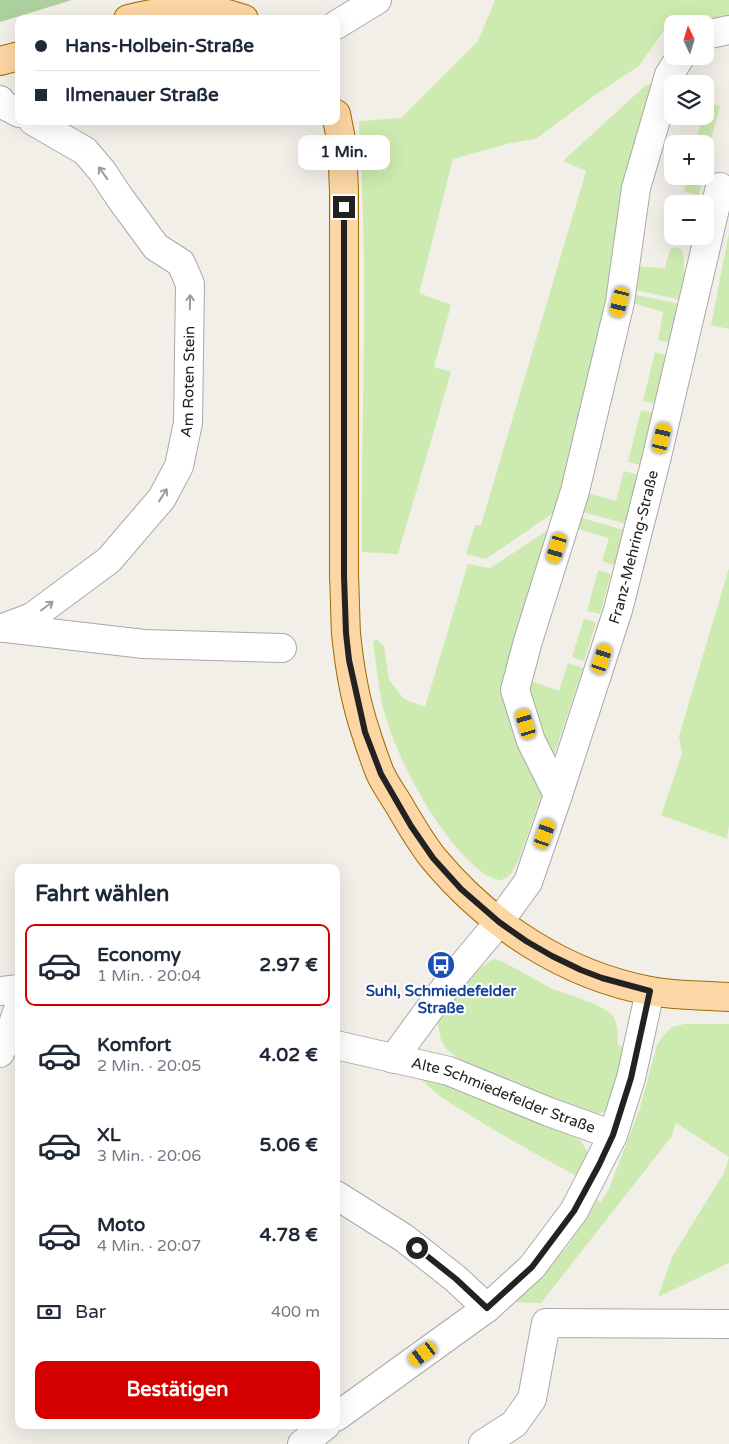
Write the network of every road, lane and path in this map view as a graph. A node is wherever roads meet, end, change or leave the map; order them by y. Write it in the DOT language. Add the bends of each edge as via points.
graph roads {
  1 [pos="377,0"];
  2 [pos="146,15"];
  3 [pos="229,15"];
  4 [pos="340,23"];
  5 [pos="729,30"];
  6 [pos="714,33"];
  7 [pos="15,57"];
  8 [pos="0,61"];
  9 [pos="675,65"];
  10 [pos="40,125"];
  11 [pos="338,125"];
  12 [pos="720,187"];
  13 [pos="2,628"];
  14 [pos="282,648"];
  15 [pos="558,795"];
  16 [pos="499,922"];
  17 [pos="15,989"];
  18 [pos="0,991"];
  19 [pos="650,991"];
  20 [pos="729,996"];
  21 [pos="15,1018"];
  22 [pos="340,1046"];
  23 [pos="0,1053"];
  24 [pos="393,1059"];
  25 [pos="613,1135"];
  26 [pos="340,1198"];
  27 [pos="487,1308"];
  28 [pos="729,1324"];
  29 [pos="340,1414"];
  30 [pos="321,1429"];
  31 [pos="302,1444"];
  32 [pos="483,1444"];
  1 -- 4 [label="street"];
  2 -- 3 [label="main road" via="185,10"];
  5 -- 6 [label="street"];
  7 -- 8 [label="main road"];
  9 -- 15 [label="street" via="669,75 636,188 620,302 575,491 515,690 531,741"];
  13 -- 10 [label="street, Am Roten Stein, one-way" via="32,617 109,560 162,498 179,466 188,423 190,284 181,263 156,247 85,151"];
  11 -- 16 [label="main road" via="344,191 344,576 346,633 355,690 365,732 381,774 411,826 433,858 461,889"];
  12 -- 15 [label="street, Franz-Mehring-Straße" via="618,610"];
  13 -- 14 [label="street, Am Roten Stein" via="144,644"];
  15 -- 16 [label="street, Franz-Mehring-Straße" via="528,882"];
  16 -- 19 [label="main road" via="569,964 602,978"];
  16 -- 24 [label="street, Alte Schmiedefelder Straße"];
  17 -- 18 [label="street"];
  19 -- 20 [label="main road"];
  19 -- 25 [label="street, Alte Schmiedefelder Straße" via="631,1078"];
  21 -- 23 [label="street"];
  22 -- 24 [label="street, Alte Schmiedefelder Straße"];
  24 -- 25 [label="street, Alte Schmiedefelder Straße" via="449,1071"];
  25 -- 27 [label="street" via="574,1211 532,1267"];
  26 -- 27 [label="street" via="404,1238"];
  27 -- 29 [label="street"];
  28 -- 32 [label="street" via="546,1323 532,1399 514,1424"];
  30 -- 31 [label="street"];
}
